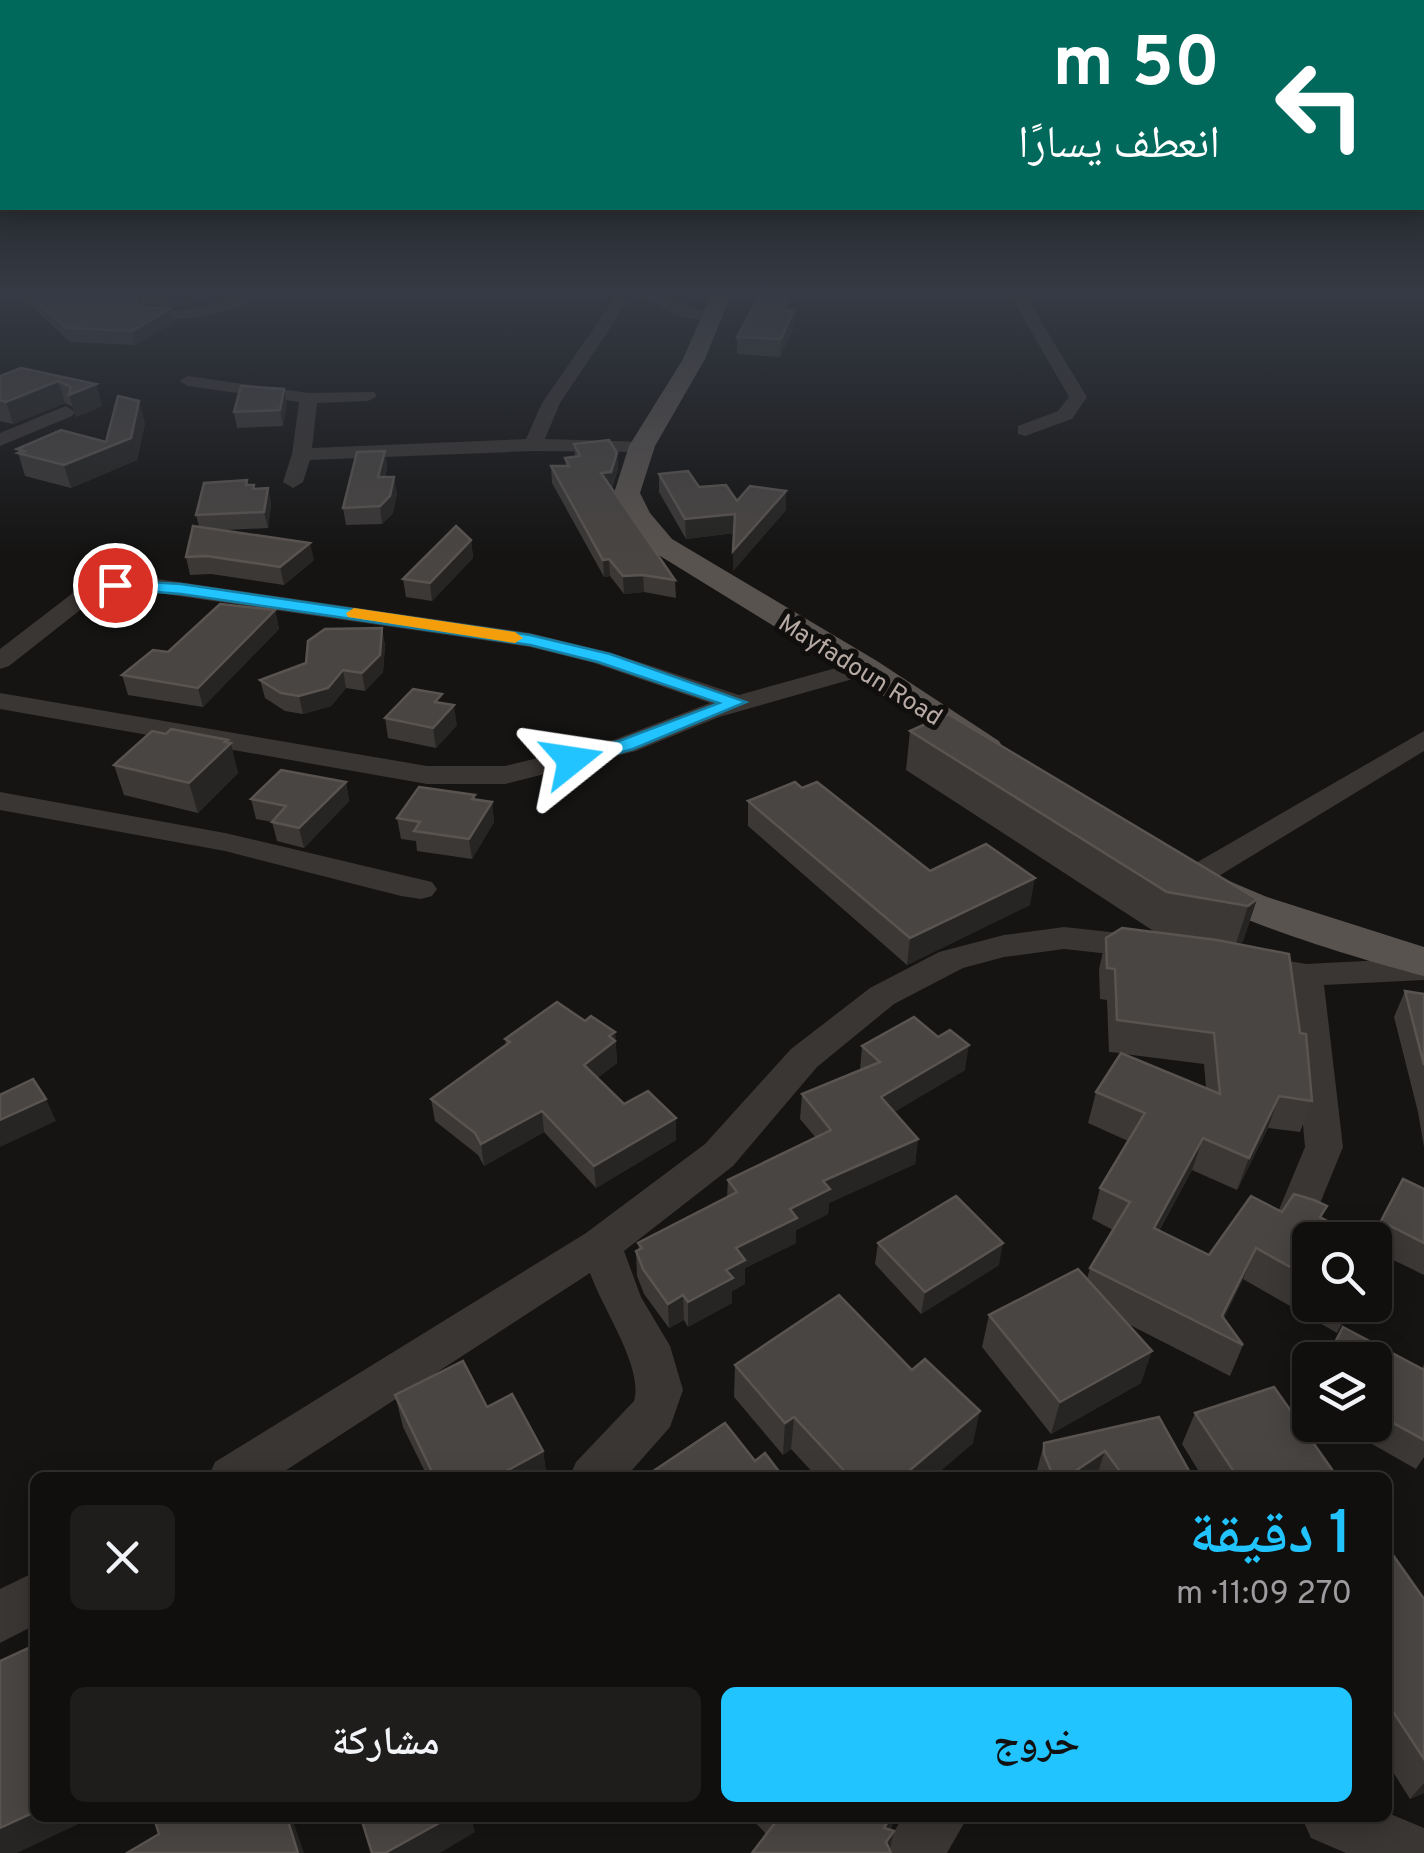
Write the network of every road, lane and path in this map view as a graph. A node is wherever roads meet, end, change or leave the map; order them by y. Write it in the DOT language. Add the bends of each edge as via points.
graph roads {
  1 [pos="191,381"];
  2 [pos="565,381"];
  3 [pos="680,381"];
  4 [pos="1069,381"];
  5 [pos="368,396"];
  6 [pos="308,398"];
  7 [pos="66,412"];
  8 [pos="1024,430"];
  9 [pos="0,440"];
  10 [pos="532,445"];
  11 [pos="642,446"];
  12 [pos="302,454"];
  13 [pos="293,482"];
  14 [pos="0,661"];
  15 [pos="865,668"];
  16 [pos="0,701"];
  17 [pos="737,702"];
  18 [pos="1424,740"];
  19 [pos="1012,766"];
  20 [pos="0,802"];
  21 [pos="1180,872"];
  22 [pos="421,889"];
  23 [pos="1424,966"];
  24 [pos="1306,975"];
  25 [pos="1298,1212"];
  26 [pos="600,1245"];
  27 [pos="241,1472"];
  28 [pos="598,1472"];
  29 [pos="30,1599"];
  30 [pos="0,1617"];
  31 [pos="935,1822"];
  32 [pos="1340,1822"];
  33 [pos="912,1853"];
  34 [pos="1414,1853"];
  1 -- 6 [label="street"];
  2 -- 10 [label="street"];
  3 -- 11 [label="main road, Mayfadoun Road"];
  4 -- 8 [label="street" via="1078,397 1065,415"];
  5 -- 6 [label="street"];
  6 -- 12 [label="street"];
  7 -- 9 [label="street"];
  10 -- 11 [label="street"];
  10 -- 12 [label="street"];
  11 -- 15 [label="main road, Mayfadoun Road" via="628,493 637,516 662,545"];
  12 -- 13 [label="street"];
  14 -- 17 [label="street" via="90,591 151,585 530,640"];
  15 -- 17 [label="street"];
  15 -- 19 [label="main road, Mayfadoun Road"];
  16 -- 17 [label="street" via="427,775 545,768"];
  18 -- 21 [label="street"];
  20 -- 22 [label="street" via="194,835"];
  21 -- 23 [label="main road" via="1252,906"];
  23 -- 24 [label="street"];
  24 -- 25 [label="street" via="1324,1147"];
  24 -- 26 [label="street" via="1064,938 951,960 882,996 804,1058 718,1155"];
  26 -- 27 [label="street"];
  26 -- 28 [label="street" via="622,1304 648,1346 660,1390 654,1412"];
  29 -- 30 [label="street"];
  31 -- 33 [label="street"];
  32 -- 34 [label="street"];
}
